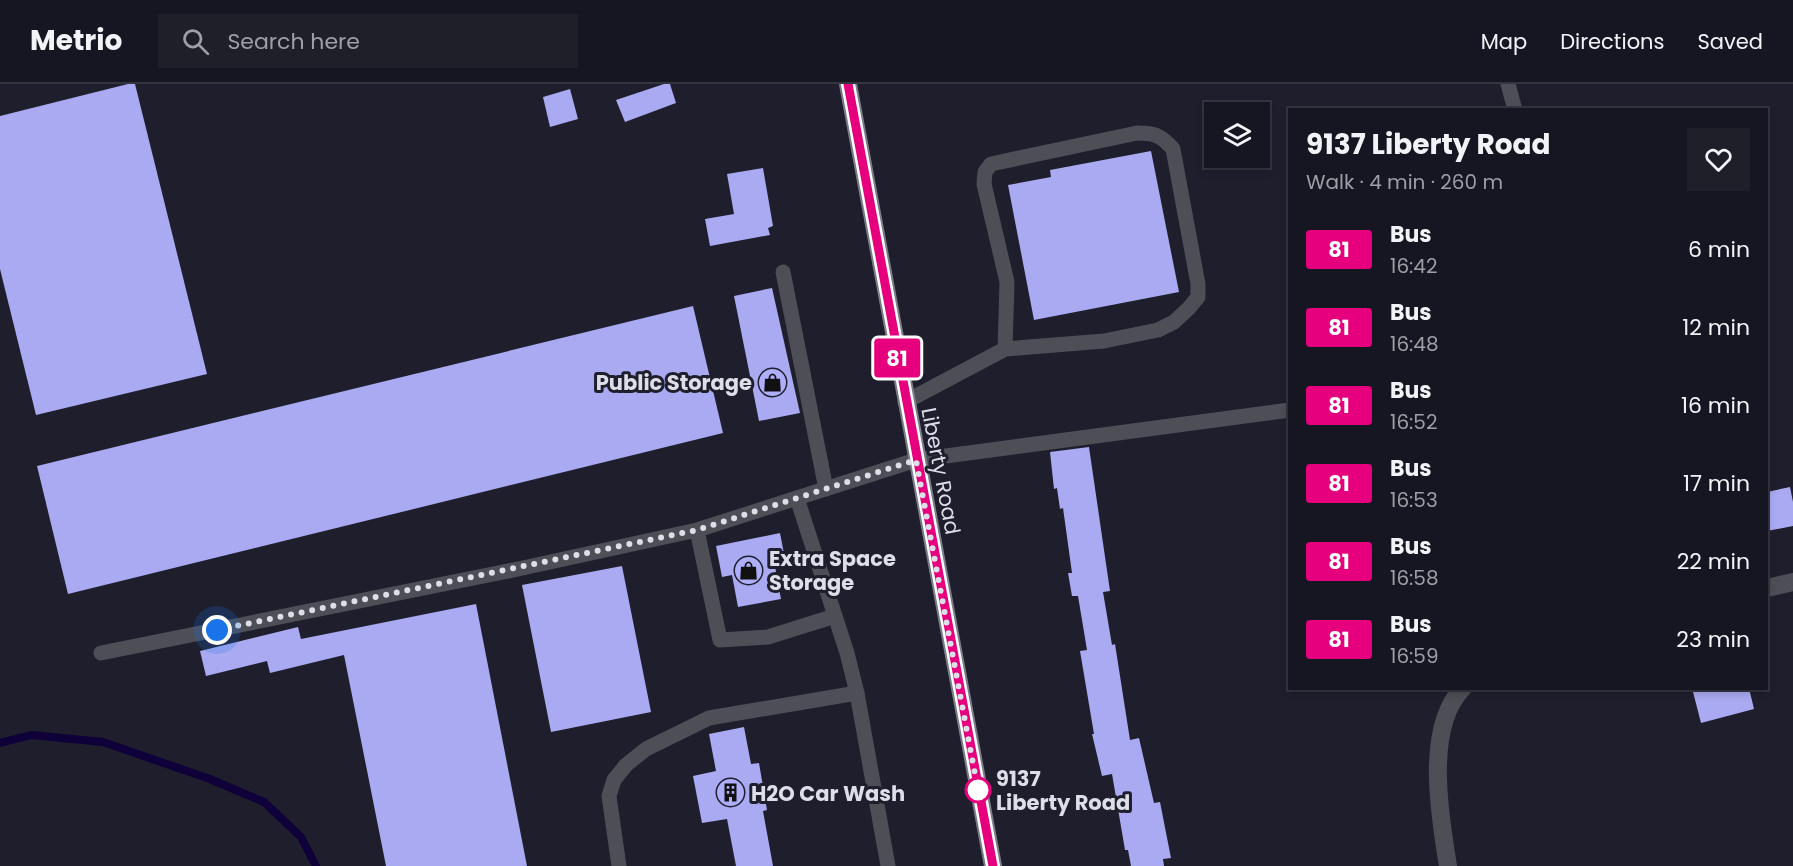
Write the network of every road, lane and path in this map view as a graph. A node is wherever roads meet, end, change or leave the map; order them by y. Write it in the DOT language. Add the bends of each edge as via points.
graph roads {
  1 [pos="848,84"];
  2 [pos="1508,84"];
  3 [pos="1514,108"];
  4 [pos="783,272"];
  5 [pos="1005,349"];
  6 [pos="905,402"];
  7 [pos="1288,410"];
  8 [pos="916,460"];
  9 [pos="826,489"];
  10 [pos="797,498"];
  11 [pos="697,530"];
  12 [pos="1793,582"];
  13 [pos="1768,588"];
  14 [pos="835,616"];
  15 [pos="101,653"];
  16 [pos="1461,690"];
  17 [pos="857,693"];
  18 [pos="619,866"];
  19 [pos="888,866"];
  20 [pos="993,866"];
  21 [pos="1448,866"];
  1 -- 6 [label="main road, Liberty Road"];
  2 -- 3 [label="lane"];
  4 -- 9 [label="lane"];
  5 -- 5 [label="lane" via="1104,341 1158,330 1174,322 1198,297 1173,149 1163,138 1153,133 1137,133 991,164 985,172 984,184 1007,282"];
  5 -- 6 [label="lane"];
  6 -- 8 [label="main road, Liberty Road"];
  7 -- 8 [label="lane"];
  8 -- 9 [label="lane"];
  8 -- 20 [label="main road, Liberty Road"];
  9 -- 10 [label="lane"];
  10 -- 11 [label="lane"];
  10 -- 14 [label="lane"];
  11 -- 14 [label="lane" via="720,640 768,637"];
  11 -- 15 [label="lane"];
  12 -- 13 [label="street"];
  14 -- 17 [label="lane"];
  16 -- 21 [label="street" via="1452,699 1438,746 1439,807"];
  17 -- 18 [label="lane" via="709,718 645,749 614,780 609,796"];
  17 -- 19 [label="lane"];
}
